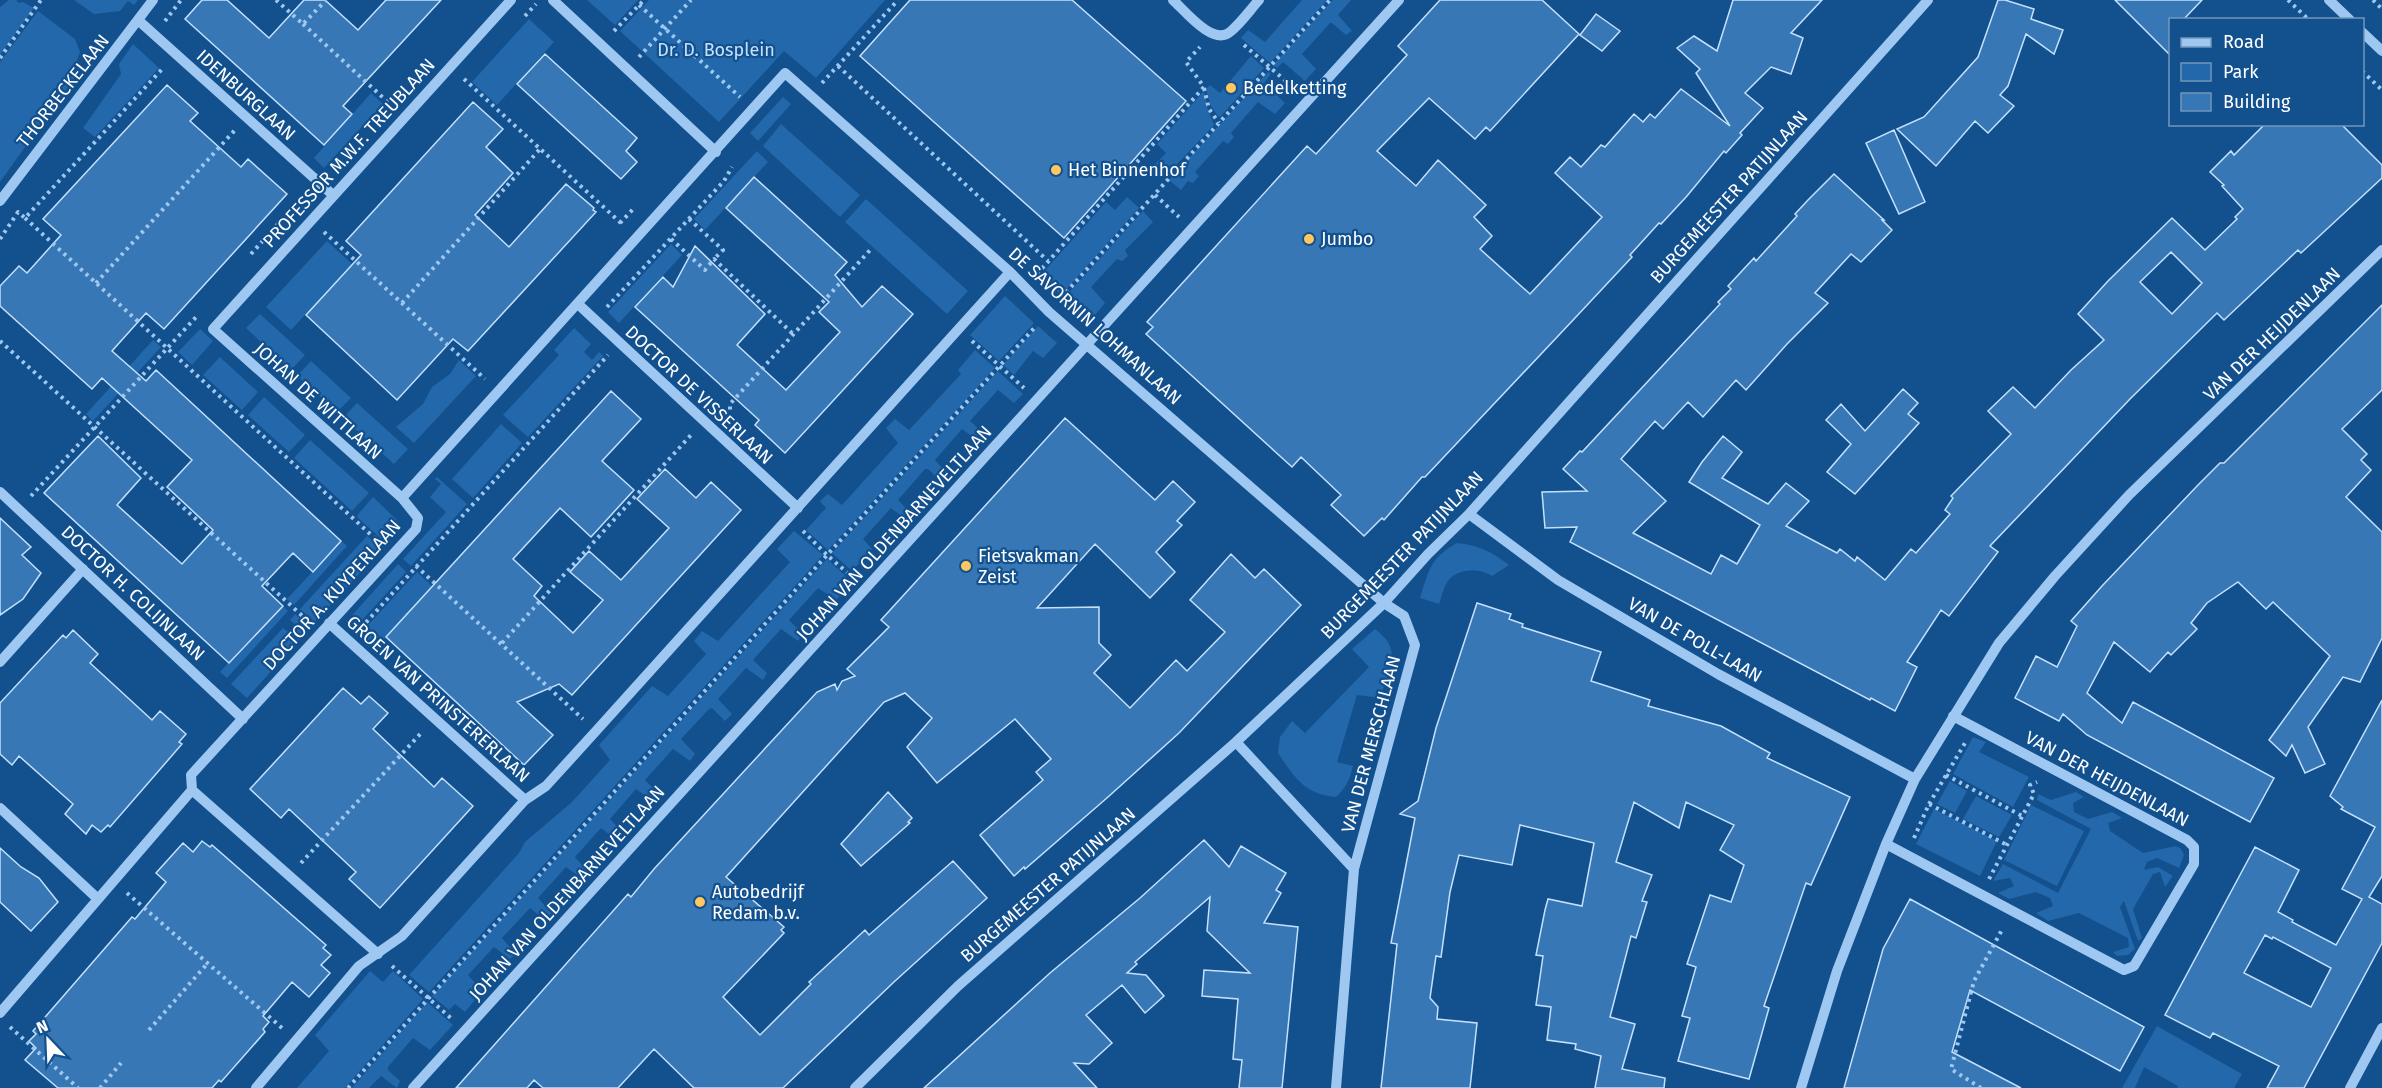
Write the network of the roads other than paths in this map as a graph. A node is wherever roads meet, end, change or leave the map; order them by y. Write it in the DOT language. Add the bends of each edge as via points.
graph roads {
  1 [pos="153,0"];
  2 [pos="511,0"];
  3 [pos="553,0"];
  4 [pos="1173,0"];
  5 [pos="1259,0"];
  6 [pos="1399,0"];
  7 [pos="1928,0"];
  8 [pos="2329,0"];
  9 [pos="2348,18"];
  10 [pos="138,20"];
  11 [pos="2364,34"];
  12 [pos="2382,51"];
  13 [pos="785,74"];
  14 [pos="716,152"];
  15 [pos="333,195"];
  16 [pos="0,201"];
  17 [pos="2382,250"];
  18 [pos="1010,272"];
  19 [pos="579,305"];
  20 [pos="213,328"];
  21 [pos="1087,343"];
  22 [pos="0,492"];
  23 [pos="402,498"];
  24 [pos="798,508"];
  25 [pos="1468,514"];
  26 [pos="83,568"];
  27 [pos="1384,603"];
  28 [pos="329,623"];
  29 [pos="0,662"];
  30 [pos="1953,716"];
  31 [pos="243,719"];
  32 [pos="1236,742"];
  33 [pos="1915,779"];
  34 [pos="192,790"];
  35 [pos="525,800"];
  36 [pos="0,808"];
  37 [pos="1886,844"];
  38 [pos="1354,869"];
  39 [pos="98,899"];
  40 [pos="378,954"];
  41 [pos="0,1012"];
  42 [pos="2382,1028"];
  43 [pos="256,1088"];
  44 [pos="414,1088"];
  45 [pos="855,1088"];
  46 [pos="1336,1088"];
  47 [pos="1801,1088"];
  48 [pos="2350,1088"];
  1 -- 10 [label="street, THORBECKELAAN"];
  2 -- 15 [label="street, PROFESSOR M.W.F. TREUBLAAN"];
  3 -- 14 [label="street"];
  4 -- 5 [label="street" via="1212,35 1220,37 1230,33"];
  6 -- 21 [label="street, JOHAN VAN OLDENBARNEVELTLAAN"];
  7 -- 25 [label="street, BURGEMEESTER PATIJNLAAN"];
  8 -- 9 [label="street"];
  10 -- 15 [label="street, IDENBURGLAAN"];
  10 -- 16 [label="street, THORBECKELAAN"];
  11 -- 12 [label="street"];
  13 -- 14 [label="street, DOCTOR A. KUYPERLAAN"];
  13 -- 18 [label="street, DE SAVORNIN LOHMANLAAN"];
  14 -- 19 [label="street, DOCTOR A. KUYPERLAAN"];
  15 -- 20 [label="street, PROFESSOR M.W.F. TREUBLAAN"];
  17 -- 30 [label="street, VAN DER HEIJDENLAAN" via="2121,503 1999,643"];
  18 -- 21 [label="street, DE SAVORNIN LOHMANLAAN"];
  18 -- 24 [label="street"];
  19 -- 23 [label="street, DOCTOR A. KUYPERLAAN"];
  19 -- 24 [label="street, DOCTOR DE VISSERLAAN"];
  20 -- 23 [label="street, JOHAN DE WITTLAAN"];
  21 -- 27 [label="street, DE SAVORNIN LOHMANLAAN"];
  21 -- 44 [label="street, JOHAN VAN OLDENBARNEVELTLAAN"];
  22 -- 26 [label="street, DOCTOR H. COLIJNLAAN"];
  23 -- 28 [label="street, DOCTOR A. KUYPERLAAN" via="418,518 416,529"];
  24 -- 35 [label="street" via="546,786"];
  25 -- 27 [label="street, BURGEMEESTER PATIJNLAAN"];
  25 -- 33 [label="street, VAN DE POLL-LAAN" via="1558,580 1718,674"];
  26 -- 29 [label="street"];
  26 -- 31 [label="street, DOCTOR H. COLIJNLAAN"];
  27 -- 32 [label="street, BURGEMEESTER PATIJNLAAN"];
  27 -- 38 [label="street, VAN DER MERSCHLAAN" via="1404,616 1415,645"];
  28 -- 31 [label="street, DOCTOR A. KUYPERLAAN"];
  28 -- 35 [label="street, GROEN VAN PRINSTERERLAAN"];
  30 -- 33 [label="street, VAN DER HEIJDENLAAN"];
  30 -- 37 [label="street, VAN DER HEIJDENLAAN" via="2187,840 2194,847 2194,864 2134,966 2124,970"];
  31 -- 34 [label="street, DOCTOR A. KUYPERLAAN" via="191,775"];
  32 -- 38 [label="street, VAN DER MERSCHLAAN"];
  32 -- 45 [label="street, BURGEMEESTER PATIJNLAAN" via="958,986"];
  33 -- 37 [label="street, VAN DER HEIJDENLAAN"];
  34 -- 39 [label="street, DOCTOR A. KUYPERLAAN"];
  34 -- 40 [label="street"];
  35 -- 40 [label="street" via="402,936"];
  36 -- 39 [label="street"];
  37 -- 47 [label="street, VAN DER HEIJDENLAAN" via="1837,971"];
  38 -- 46 [label="street, VAN DER MERSCHLAAN"];
  39 -- 41 [label="street, DOCTOR A. KUYPERLAAN"];
  40 -- 43 [label="street" via="359,966"];
  42 -- 48 [label="street"];
}
